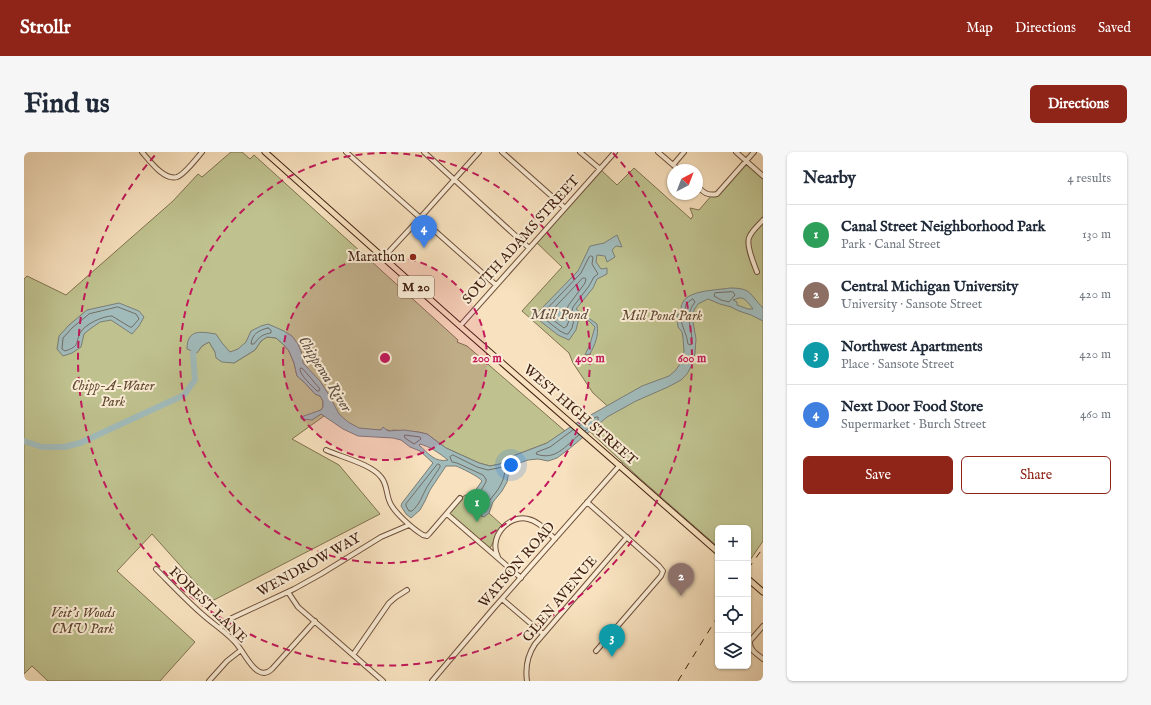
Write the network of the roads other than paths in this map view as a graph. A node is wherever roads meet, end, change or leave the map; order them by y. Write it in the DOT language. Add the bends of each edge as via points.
graph roads {
  1 [pos="142,152"];
  2 [pos="202,152"];
  3 [pos="264,152"];
  4 [pos="346,152"];
  5 [pos="424,152"];
  6 [pos="478,152"];
  7 [pos="502,152"];
  8 [pos="580,152"];
  9 [pos="615,152"];
  10 [pos="658,152"];
  11 [pos="684,152"];
  12 [pos="736,152"];
  13 [pos="754,152"];
  14 [pos="746,161"];
  15 [pos="672,164"];
  16 [pos="674,164"];
  17 [pos="600,169"];
  18 [pos="763,176"];
  19 [pos="454,179"];
  20 [pos="703,191"];
  21 [pos="565,208"];
  22 [pos="420,218"];
  23 [pos="763,220"];
  24 [pos="529,248"];
  25 [pos="383,258"];
  26 [pos="757,272"];
  27 [pos="496,285"];
  28 [pos="460,326"];
  29 [pos="326,450"];
  30 [pos="620,465"];
  31 [pos="460,498"];
  32 [pos="587,502"];
  33 [pos="447,514"];
  34 [pos="409,525"];
  35 [pos="627,537"];
  36 [pos="555,539"];
  37 [pos="715,549"];
  38 [pos="499,559"];
  39 [pos="156,569"];
  40 [pos="521,578"];
  41 [pos="751,582"];
  42 [pos="407,590"];
  43 [pos="288,592"];
  44 [pos="763,592"];
  45 [pos="502,599"];
  46 [pos="315,621"];
  47 [pos="763,626"];
  48 [pos="220,628"];
  49 [pos="543,634"];
  50 [pos="241,650"];
  51 [pos="596,651"];
  52 [pos="353,655"];
  53 [pos="763,660"];
  54 [pos="209,681"];
  55 [pos="383,681"];
  56 [pos="432,681"];
  57 [pos="527,681"];
  1 -- 2 [label="street" via="160,172 170,177 180,175"];
  3 -- 25 [label="main road, WEST HIGH STREET / M 20"];
  4 -- 22 [label="street"];
  5 -- 19 [label="street"];
  6 -- 19 [label="street"];
  7 -- 21 [label="street"];
  8 -- 17 [label="street"];
  9 -- 17 [label="street, SOUTH ADAMS STREET"];
  10 -- 15 [label="street"];
  11 -- 16 [label="street"];
  12 -- 14 [label="street"];
  13 -- 14 [label="street"];
  14 -- 18 [label="street"];
  14 -- 20 [label="street" via="717,194 707,194"];
  17 -- 21 [label="street, SOUTH ADAMS STREET"];
  19 -- 22 [label="street"];
  19 -- 24 [label="street"];
  21 -- 24 [label="street, SOUTH ADAMS STREET"];
  22 -- 25 [label="street"];
  22 -- 27 [label="street"];
  23 -- 26 [label="street" via="748,238"];
  24 -- 27 [label="street, SOUTH ADAMS STREET"];
  25 -- 28 [label="main road, WEST HIGH STREET / M 20"];
  27 -- 28 [label="street, SOUTH ADAMS STREET"];
  28 -- 30 [label="main road, WEST HIGH STREET / M 20"];
  29 -- 34 [label="street" via="378,473 385,482 392,507"];
  30 -- 32 [label="street, WATSON ROAD"];
  30 -- 37 [label="main road, WEST HIGH STREET / M 20"];
  31 -- 33 [label="street"];
  32 -- 35 [label="street"];
  32 -- 36 [label="street, WATSON ROAD"];
  33 -- 34 [label="street" via="427,536 421,535"];
  33 -- 38 [label="street"];
  34 -- 43 [label="street, WENDROW WAY" via="384,536"];
  35 -- 49 [label="street, GLEN AVENUE"];
  35 -- 51 [label="street" via="663,571"];
  36 -- 38 [label="street" via="532,520 515,520 506,524 499,533 495,546"];
  36 -- 40 [label="street, WATSON ROAD"];
  38 -- 40 [label="street"];
  39 -- 48 [label="street, FOREST LANE" via="192,606"];
  40 -- 45 [label="street, WATSON ROAD"];
  41 -- 44 [label="main road"];
  42 -- 52 [label="street" via="389,603"];
  43 -- 46 [label="street" via="296,605"];
  43 -- 48 [label="street, WENDROW WAY" via="226,621"];
  45 -- 49 [label="street"];
  45 -- 56 [label="street, WATSON ROAD"];
  46 -- 50 [label="street, FOREST LANE" via="267,673 255,669"];
  46 -- 52 [label="street"];
  47 -- 53 [label="street" via="750,641 751,648"];
  48 -- 50 [label="street, FOREST LANE"];
  49 -- 57 [label="street, GLEN AVENUE" via="527,659"];
  50 -- 54 [label="street"];
  52 -- 55 [label="street"];
}
